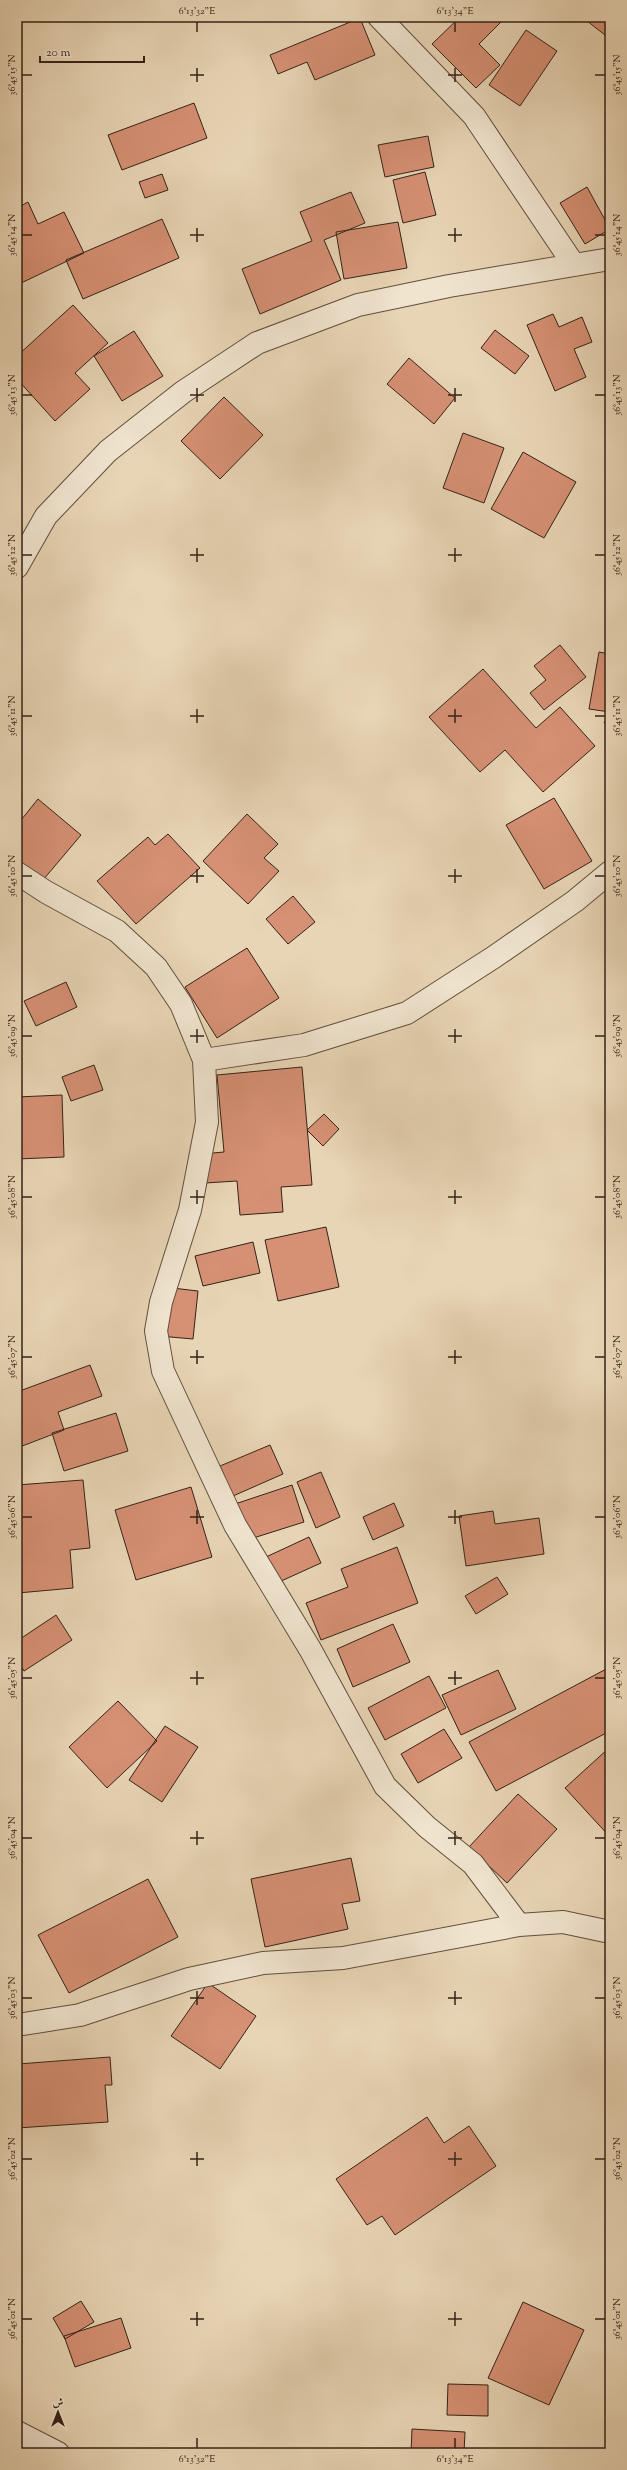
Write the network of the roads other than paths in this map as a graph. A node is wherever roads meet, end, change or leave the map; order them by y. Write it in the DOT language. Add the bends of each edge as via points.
graph roads {
  1 [pos="379,17"];
  2 [pos="610,260"];
  3 [pos="574,265"];
  4 [pos="17,567"];
  5 [pos="610,872"];
  6 [pos="17,873"];
  7 [pos="204,1060"];
  8 [pos="519,1925"];
  9 [pos="610,1932"];
  10 [pos="17,2025"];
  11 [pos="17,2432"];
  12 [pos="58,2453"];
  1 -- 3 [label="street" via="474,116"];
  2 -- 3 [label="street"];
  3 -- 4 [label="street" via="358,305 257,343 183,392 108,451 46,516"];
  5 -- 7 [label="street" via="575,901 407,1013 304,1044"];
  6 -- 7 [label="street" via="117,931 156,967 182,1004"];
  7 -- 8 [label="street" via="206,1122 190,1210 161,1302 156,1331 163,1371 235,1525 310,1649 385,1786 427,1827 473,1864"];
  8 -- 9 [label="street" via="563,1922"];
  8 -- 10 [label="street" via="343,1958 263,1963 189,1980 80,2015"];
  11 -- 12 [label="street"];
}
